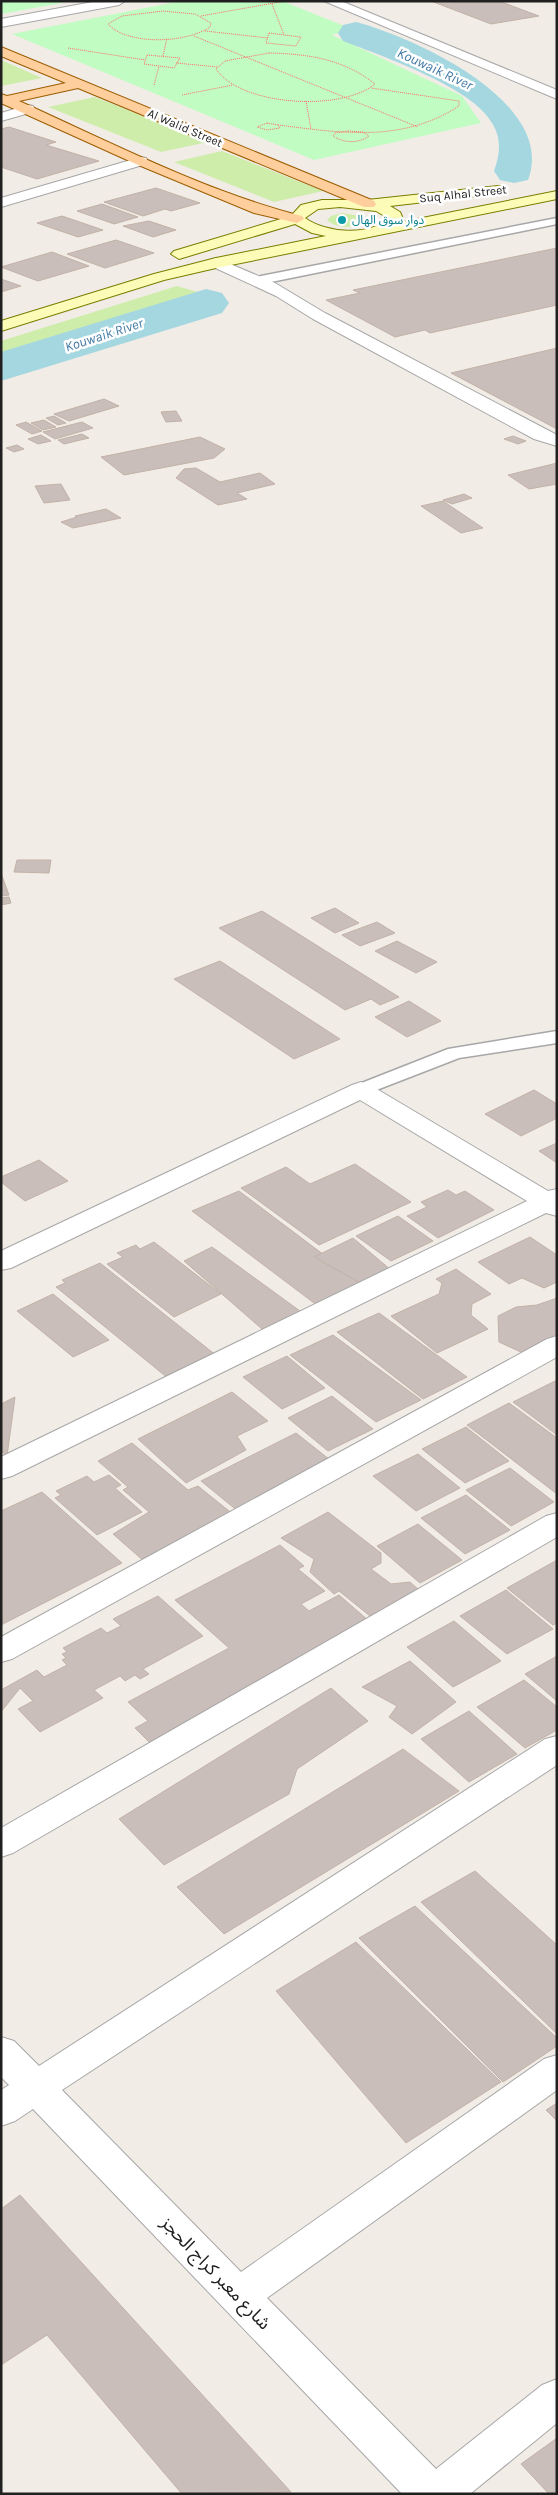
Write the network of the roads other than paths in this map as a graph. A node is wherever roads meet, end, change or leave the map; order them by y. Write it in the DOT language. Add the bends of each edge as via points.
graph roads {
  1 [pos="119,1"];
  2 [pos="330,1"];
  3 [pos="1,23"];
  4 [pos="1,50"];
  5 [pos="80,84"];
  6 [pos="557,95"];
  7 [pos="3,100"];
  8 [pos="28,109"];
  9 [pos="1,118"];
  10 [pos="142,161"];
  11 [pos="557,181"];
  12 [pos="540,184"];
  13 [pos="516,188"];
  14 [pos="557,195"];
  15 [pos="1,203"];
  16 [pos="369,204"];
  17 [pos="298,219"];
  18 [pos="557,221"];
  19 [pos="377,231"];
  20 [pos="169,257"];
  21 [pos="216,263"];
  22 [pos="261,280"];
  23 [pos="1,326"];
  24 [pos="557,441"];
  25 [pos="557,1037"];
  26 [pos="361,1090"];
  27 [pos="554,1202"];
  28 [pos="1,1262"];
  29 [pos="557,1345"];
  30 [pos="1,1470"];
  31 [pos="557,1523"];
  32 [pos="1,1651"];
  33 [pos="557,1748"];
  34 [pos="1,1844"];
  35 [pos="1,2052"];
  36 [pos="557,2070"];
  37 [pos="36,2088"];
  38 [pos="1,2110"];
  39 [pos="239,2296"];
  40 [pos="557,2398"];
  41 [pos="431,2494"];
  42 [pos="438,2494"];
  1 -- 3 [label="street"];
  2 -- 6 [label="street"];
  4 -- 5 [label="main road, Al Walid Street"];
  5 -- 7 [label="main road"];
  5 -- 16 [label="main road, Al Walid Street"];
  7 -- 8 [label="main road"];
  8 -- 9 [label="street"];
  8 -- 10 [label="main road"];
  10 -- 15 [label="street"];
  10 -- 17 [label="main road" via="259,210"];
  11 -- 12 [label="main road"];
  13 -- 16 [label="main road, Suq Alhal Street"];
  14 -- 19 [label="main road, Suq Alhal Street"];
  16 -- 17 [label="main road" via="320,205 304,210"];
  16 -- 19 [label="main road" via="395,215 394,224"];
  17 -- 19 [label="main road" via="308,228 333,233"];
  17 -- 20 [label="main road"];
  18 -- 22 [label="lane"];
  19 -- 21 [label="main road"];
  21 -- 22 [label="street"];
  21 -- 23 [label="main road" via="159,277"];
  22 -- 24 [label="street" via="336,325 540,435"];
  25 -- 26 [label="lane" via="455,1053"];
  26 -- 27 [label="street"];
  26 -- 28 [label="street"];
  27 -- 30 [label="street"];
  29 -- 32 [label="street"];
  31 -- 34 [label="street"];
  33 -- 37 [label="street"];
  35 -- 37 [label="street, شارع معبر كراج الحجز"];
  36 -- 39 [label="street"];
  37 -- 38 [label="street"];
  37 -- 39 [label="street, شارع معبر كراج الحجز"];
  39 -- 41 [label="street, شارع معبر كراج الحجز"];
  40 -- 42 [label="street"];
}
